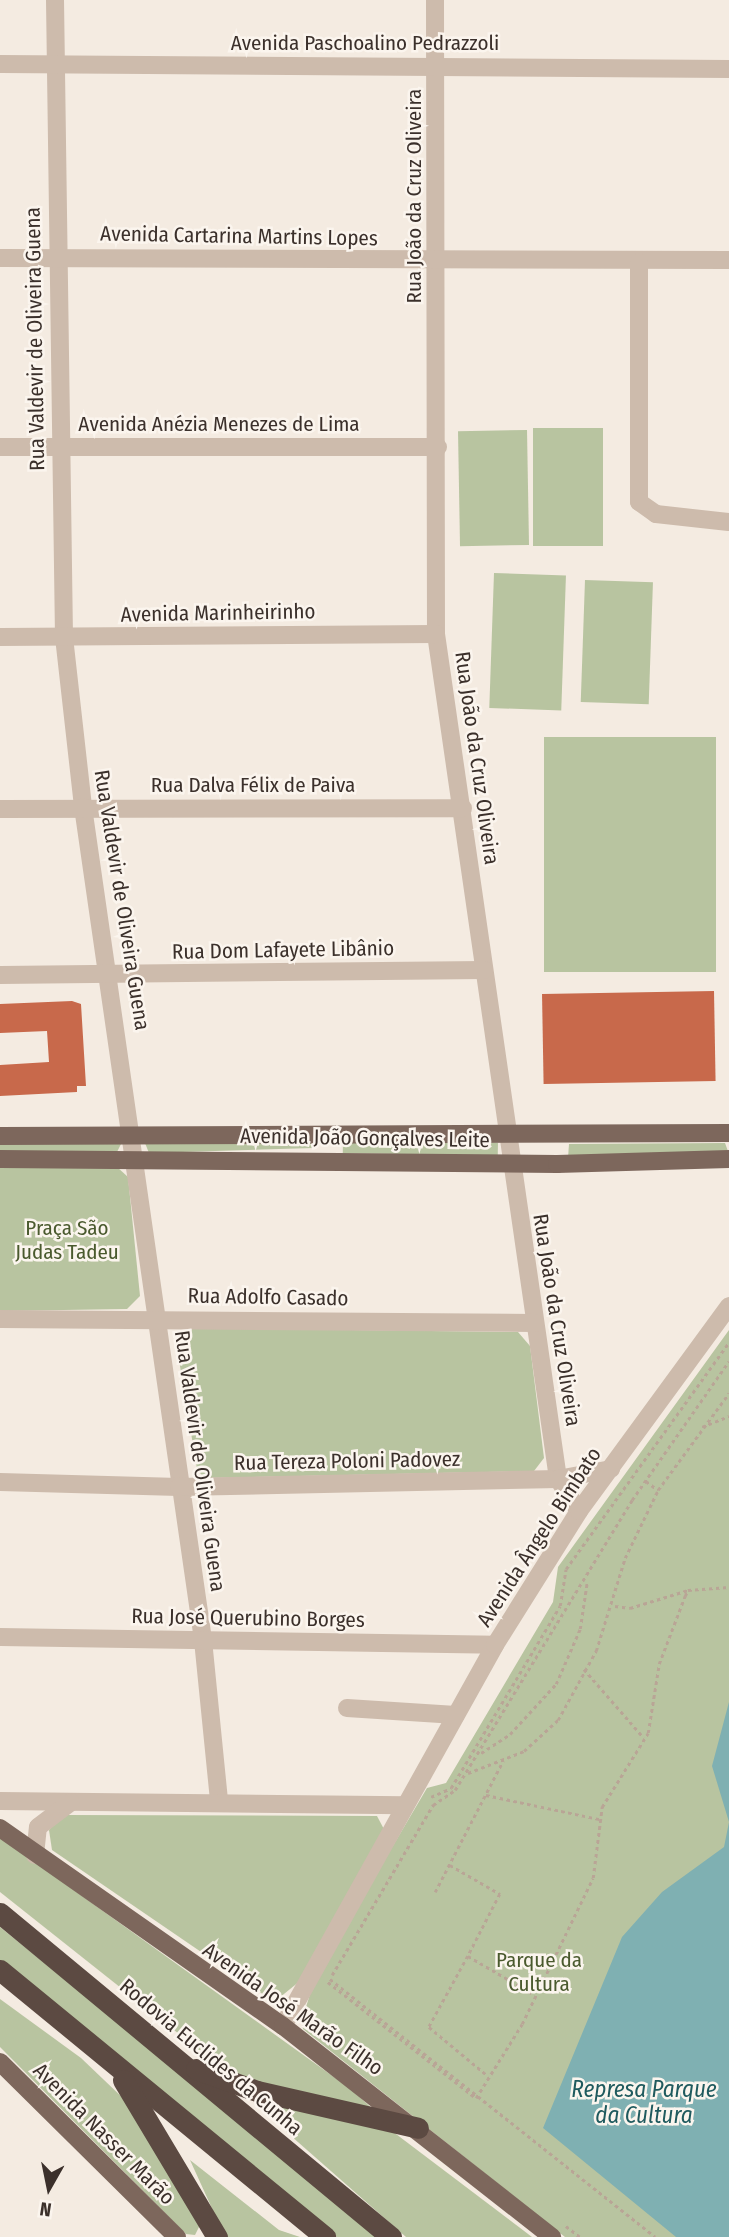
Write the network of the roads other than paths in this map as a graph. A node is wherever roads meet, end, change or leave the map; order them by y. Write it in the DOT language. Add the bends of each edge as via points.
graph roads {
  1 [pos="55,0"];
  2 [pos="435,0"];
  3 [pos="0,64"];
  4 [pos="55,64"];
  5 [pos="436,66"];
  6 [pos="729,69"];
  7 [pos="54,257"];
  8 [pos="0,258"];
  9 [pos="729,260"];
  10 [pos="436,262"];
  11 [pos="639,262"];
  12 [pos="0,447"];
  13 [pos="60,447"];
  14 [pos="438,447"];
  15 [pos="729,522"];
  16 [pos="436,634"];
  17 [pos="64,637"];
  18 [pos="0,638"];
  19 [pos="83,807"];
  20 [pos="463,808"];
  21 [pos="0,809"];
  22 [pos="484,970"];
  23 [pos="0,975"];
  24 [pos="112,975"];
  25 [pos="330,1132"];
  26 [pos="729,1133"];
  27 [pos="132,1134"];
  28 [pos="506,1135"];
  29 [pos="0,1136"];
  30 [pos="555,1136"];
  31 [pos="134,1157"];
  32 [pos="729,1158"];
  33 [pos="0,1159"];
  34 [pos="329,1159"];
  35 [pos="510,1163"];
  36 [pos="557,1164"];
  37 [pos="729,1306"];
  38 [pos="157,1318"];
  39 [pos="0,1319"];
  40 [pos="535,1323"];
  41 [pos="611,1469"];
  42 [pos="558,1479"];
  43 [pos="0,1482"];
  44 [pos="179,1487"];
  45 [pos="579,1511"];
  46 [pos="0,1637"];
  47 [pos="204,1640"];
  48 [pos="495,1646"];
  49 [pos="347,1708"];
  50 [pos="456,1715"];
  51 [pos="78,1799"];
  52 [pos="219,1800"];
  53 [pos="0,1801"];
  54 [pos="405,1805"];
  55 [pos="0,1829"];
  56 [pos="34,1855"];
  57 [pos="0,1913"];
  58 [pos="0,1970"];
  59 [pos="283,2026"];
  60 [pos="172,2058"];
  61 [pos="107,2059"];
  62 [pos="0,2062"];
  63 [pos="418,2128"];
  64 [pos="555,2229"];
  65 [pos="177,2237"];
  66 [pos="217,2237"];
  67 [pos="325,2237"];
  68 [pos="391,2237"];
  1 -- 4 [label="street, Rua Valdevir de Oliveira Guena"];
  2 -- 5 [label="street, Rua João da Cruz Oliveira"];
  3 -- 4 [label="street, Avenida Paschoalino Pedrazzoli"];
  4 -- 5 [label="street, Avenida Paschoalino Pedrazzoli"];
  4 -- 7 [label="street, Rua Valdevir de Oliveira Guena"];
  5 -- 6 [label="street, Avenida Paschoalino Pedrazzoli"];
  5 -- 10 [label="street, Rua João da Cruz Oliveira"];
  7 -- 8 [label="street, Avenida Cartarina Martins Lopes"];
  7 -- 10 [label="street, Avenida Cartarina Martins Lopes"];
  7 -- 13 [label="street, Rua Valdevir de Oliveira Guena"];
  9 -- 11 [label="street, Avenida Cartarina Martins Lopes"];
  10 -- 11 [label="street, Avenida Cartarina Martins Lopes"];
  10 -- 14 [label="street, Rua João da Cruz Oliveira"];
  11 -- 15 [label="street" via="639,502 656,514"];
  12 -- 13 [label="street, Avenida Anézia Menezes de Lima"];
  13 -- 14 [label="street, Avenida Anézia Menezes de Lima"];
  13 -- 17 [label="street, Rua Valdevir de Oliveira Guena"];
  14 -- 16 [label="street, Rua João da Cruz Oliveira"];
  16 -- 17 [label="street, Avenida Marinheirinho"];
  16 -- 20 [label="street, Rua João da Cruz Oliveira"];
  17 -- 18 [label="street, Avenida Marinheirinho"];
  17 -- 19 [label="street, Rua Valdevir de Oliveira Guena"];
  19 -- 20 [label="street, Rua Dalva Félix de Paiva"];
  19 -- 21 [label="street, Rua Dalva Félix de Paiva"];
  19 -- 24 [label="street, Rua Valdevir de Oliveira Guena"];
  20 -- 22 [label="street, Rua João da Cruz Oliveira"];
  22 -- 24 [label="street, Rua Dom Lafayete Libânio"];
  22 -- 28 [label="street, Rua João da Cruz Oliveira"];
  23 -- 24 [label="street, Rua Dom Lafayete Libânio"];
  24 -- 27 [label="street, Rua Valdevir de Oliveira Guena"];
  25 -- 27 [label="main road, Avenida João Gonçalves Leite"];
  25 -- 28 [label="main road, Avenida João Gonçalves Leite"];
  25 -- 34 [label="main road"];
  26 -- 30 [label="main road, Avenida João Gonçalves Leite"];
  27 -- 29 [label="main road, Avenida João Gonçalves Leite"];
  27 -- 31 [label="street, Rua Valdevir de Oliveira Guena"];
  28 -- 30 [label="main road, Avenida João Gonçalves Leite"];
  28 -- 35 [label="street, Rua João da Cruz Oliveira"];
  30 -- 36 [label="main road"];
  31 -- 33 [label="main road, Avenida João Gonçalves Leite"];
  31 -- 34 [label="main road, Avenida João Gonçalves Leite"];
  31 -- 38 [label="street, Rua Valdevir de Oliveira Guena"];
  32 -- 36 [label="main road, Avenida João Gonçalves Leite"];
  34 -- 35 [label="main road, Avenida João Gonçalves Leite"];
  35 -- 36 [label="main road, Avenida João Gonçalves Leite"];
  35 -- 40 [label="street, Rua João da Cruz Oliveira"];
  37 -- 41 [label="street, Avenida Ângelo Bimbato"];
  38 -- 39 [label="street, Rua Adolfo Casado"];
  38 -- 40 [label="street, Rua Adolfo Casado"];
  38 -- 44 [label="street, Rua Valdevir de Oliveira Guena"];
  40 -- 42 [label="street, Rua João da Cruz Oliveira"];
  41 -- 42 [label="street, Rua Tereza Poloni Padovez"];
  41 -- 45 [label="street, Avenida Ângelo Bimbato"];
  42 -- 44 [label="street, Rua Tereza Poloni Padovez"];
  42 -- 45 [label="street, Rua João da Cruz Oliveira"];
  43 -- 44 [label="street, Rua Tereza Poloni Padovez"];
  44 -- 47 [label="street, Rua Valdevir de Oliveira Guena"];
  45 -- 48 [label="street, Avenida Ângelo Bimbato"];
  46 -- 47 [label="street, Rua José Querubino Borges"];
  47 -- 48 [label="street, Rua José Querubino Borges"];
  47 -- 52 [label="street, Rua Valdevir de Oliveira Guena"];
  48 -- 50 [label="street, Avenida Ângelo Bimbato"];
  49 -- 50 [label="street"];
  50 -- 54 [label="street, Avenida Ângelo Bimbato"];
  51 -- 52 [label="street"];
  51 -- 53 [label="street"];
  51 -- 56 [label="street" via="43,1820"];
  52 -- 54 [label="street"];
  54 -- 59 [label="street, Avenida Ângelo Bimbato"];
  55 -- 56 [label="main road, Avenida José Marão Filho"];
  56 -- 59 [label="main road, Avenida José Marão Filho"];
  57 -- 60 [label="highway, Rodovia Euclides da Cunha"];
  58 -- 61 [label="highway"];
  59 -- 63 [label="main road, Avenida José Marão Filho"];
  60 -- 63 [label="highway" via="257,2091"];
  60 -- 68 [label="highway, Rodovia Euclides da Cunha"];
  61 -- 66 [label="highway" via="160,2134"];
  61 -- 67 [label="highway"];
  62 -- 65 [label="main road, Avenida Nasser Marão"];
  63 -- 64 [label="main road, Avenida José Marão Filho"];
}
